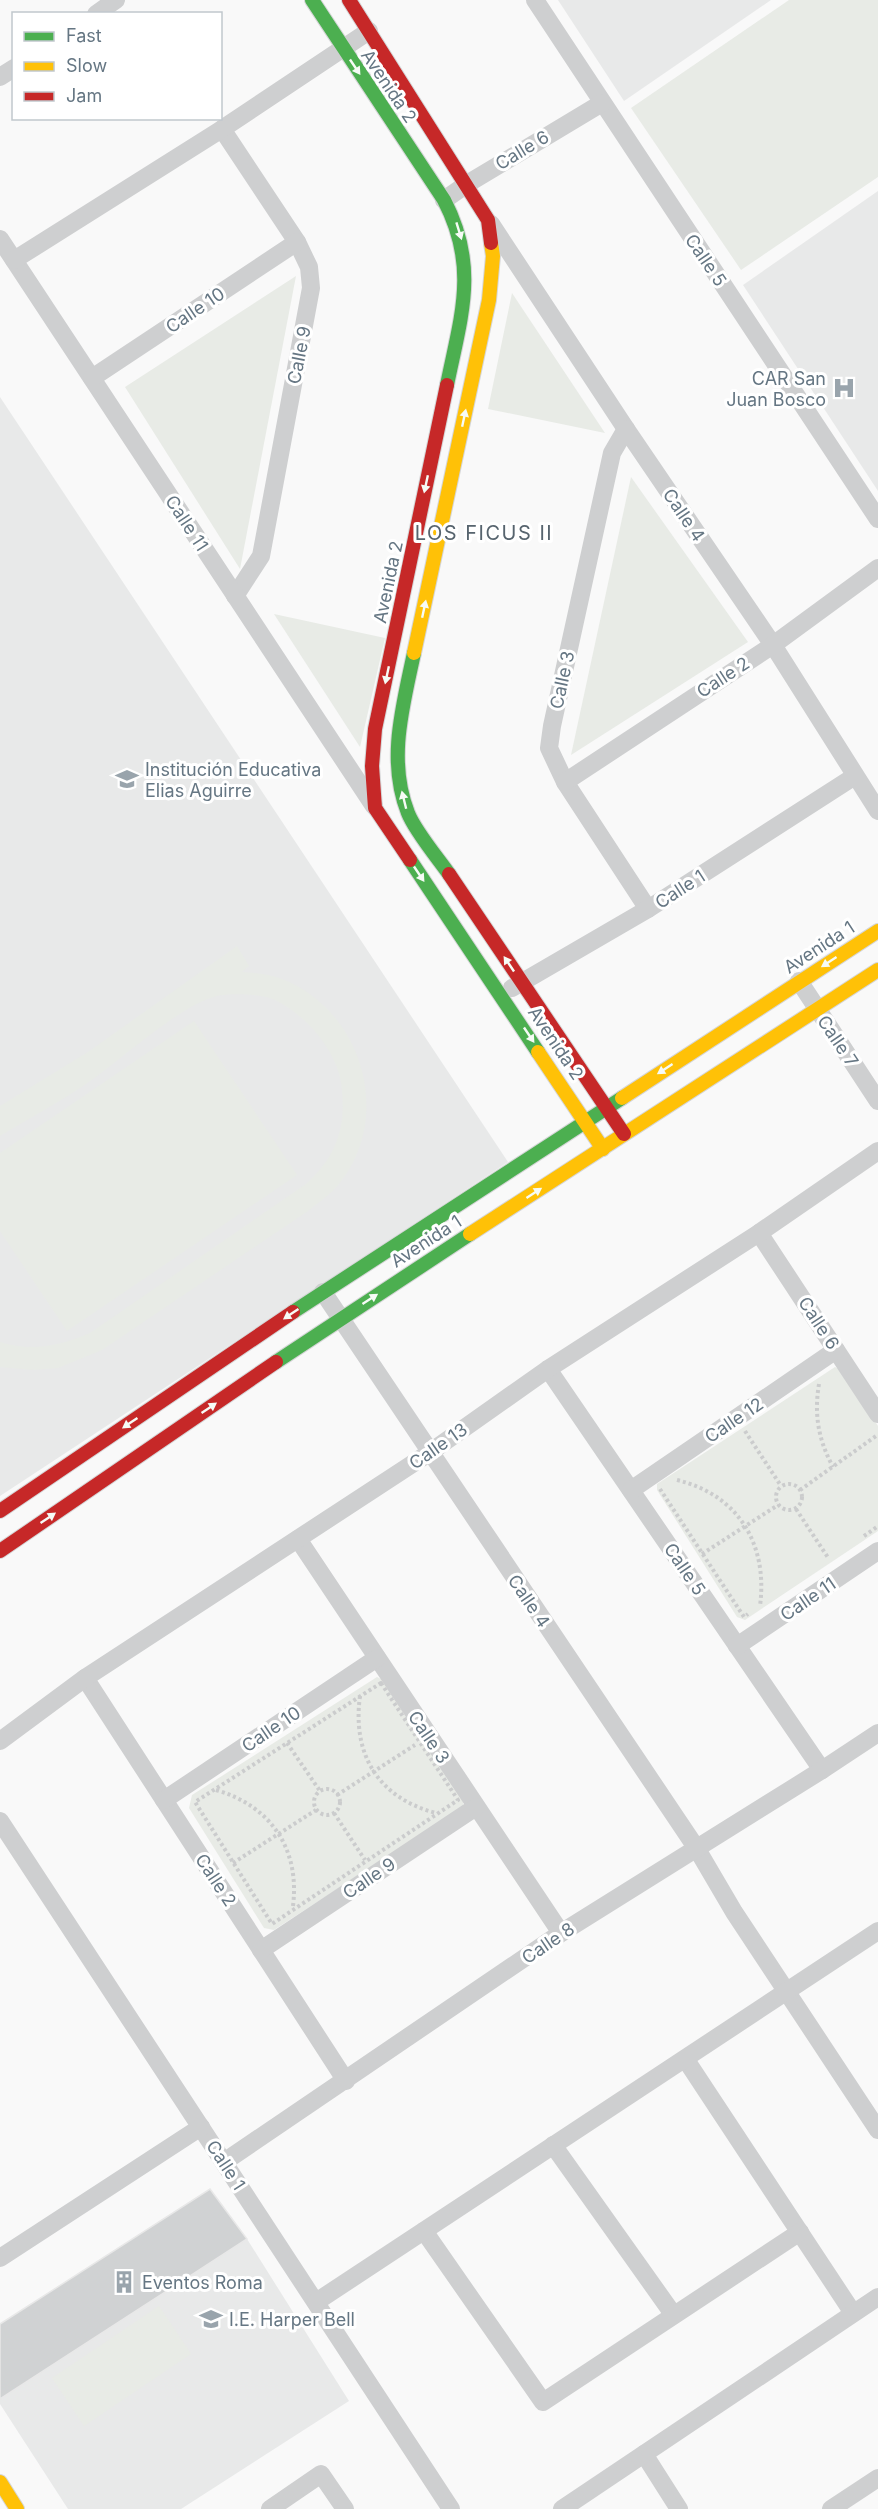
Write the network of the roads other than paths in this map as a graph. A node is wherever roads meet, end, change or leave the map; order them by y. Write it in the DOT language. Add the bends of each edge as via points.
graph roads {
  1 [pos="116,0"];
  2 [pos="312,0"];
  3 [pos="349,0"];
  4 [pos="535,0"];
  5 [pos="98,12"];
  6 [pos="369,31"];
  7 [pos="342,48"];
  8 [pos="602,103"];
  9 [pos="222,129"];
  10 [pos="467,183"];
  11 [pos="444,200"];
  12 [pos="488,220"];
  13 [pos="0,238"];
  14 [pos="297,242"];
  15 [pos="14,260"];
  16 [pos="92,378"];
  17 [pos="626,429"];
  18 [pos="878,519"];
  19 [pos="878,568"];
  20 [pos="235,596"];
  21 [pos="772,645"];
  22 [pos="855,776"];
  23 [pos="565,782"];
  24 [pos="375,808"];
  25 [pos="878,811"];
  26 [pos="648,909"];
  27 [pos="878,931"];
  28 [pos="878,970"];
  29 [pos="799,981"];
  30 [pos="522,982"];
  31 [pos="502,995"];
  32 [pos="816,1009"];
  33 [pos="878,1101"];
  34 [pos="606,1107"];
  35 [pos="586,1120"];
  36 [pos="624,1134"];
  37 [pos="603,1149"];
  38 [pos="878,1151"];
  39 [pos="759,1233"];
  40 [pos="323,1293"];
  41 [pos="340,1318"];
  42 [pos="836,1350"];
  43 [pos="548,1369"];
  44 [pos="874,1421"];
  45 [pos="429,1453"];
  46 [pos="631,1490"];
  47 [pos="0,1511"];
  48 [pos="298,1539"];
  49 [pos="0,1551"];
  50 [pos="878,1551"];
  51 [pos="738,1646"];
  52 [pos="377,1658"];
  53 [pos="85,1678"];
  54 [pos="878,1733"];
  55 [pos="0,1741"];
  56 [pos="822,1770"];
  57 [pos="164,1800"];
  58 [pos="476,1807"];
  59 [pos="0,1821"];
  60 [pos="697,1849"];
  61 [pos="878,1931"];
  62 [pos="561,1933"];
  63 [pos="261,1950"];
  64 [pos="786,1991"];
  65 [pos="686,2060"];
  66 [pos="346,2081"];
  67 [pos="201,2127"];
  68 [pos="878,2130"];
  69 [pos="553,2145"];
  70 [pos="224,2162"];
  71 [pos="424,2231"];
  72 [pos="800,2232"];
  73 [pos="0,2258"];
  74 [pos="878,2297"];
  75 [pos="316,2302"];
  76 [pos="853,2313"];
  77 [pos="673,2314"];
  78 [pos="644,2454"];
  79 [pos="878,2478"];
  80 [pos="0,2482"];
  81 [pos="17,2509"];
  82 [pos="270,2509"];
  83 [pos="345,2509"];
  84 [pos="451,2509"];
  85 [pos="562,2509"];
  86 [pos="679,2509"];
  87 [pos="831,2509"];
  1 -- 5 [label="street"];
  2 -- 7 [label="street, Avenida 2"];
  3 -- 6 [label="street, Avenida 2"];
  4 -- 8 [label="street, Calle 5"];
  6 -- 7 [label="street"];
  6 -- 10 [label="street, Avenida 2"];
  7 -- 9 [label="street"];
  7 -- 11 [label="street, Avenida 2, one-way"];
  8 -- 10 [label="street, Calle 6"];
  8 -- 18 [label="street, Calle 5"];
  9 -- 14 [label="street, Calle 9"];
  9 -- 15 [label="street"];
  10 -- 11 [label="street, Calle 6"];
  10 -- 12 [label="street, Avenida 2"];
  11 -- 24 [label="street, Avenida 2, one-way" via="459,226 465,254 465,298 375,729"];
  12 -- 17 [label="street, Calle 4"];
  30 -- 12 [label="street, Avenida 2, one-way" via="408,813 398,774 398,734 489,300 493,256"];
  13 -- 15 [label="street, Calle 11"];
  14 -- 16 [label="street, Calle 10"];
  14 -- 20 [label="street, Calle 9" via="309,267 311,288 261,556"];
  15 -- 16 [label="street, Calle 11"];
  16 -- 20 [label="street, Calle 11"];
  17 -- 21 [label="street, Calle 4"];
  17 -- 23 [label="street, Calle 3" via="612,453 552,726 549,748"];
  19 -- 21 [label="street, Calle 2"];
  20 -- 24 [label="street, Calle 11"];
  21 -- 22 [label="street, Calle 4"];
  21 -- 23 [label="street, Calle 2"];
  22 -- 25 [label="street, Calle 4"];
  22 -- 26 [label="street, Calle 1"];
  23 -- 26 [label="street, Calle 3"];
  24 -- 31 [label="street, Avenida 2, one-way"];
  26 -- 30 [label="street, Calle 1"];
  27 -- 29 [label="street, Avenida 1, one-way"];
  28 -- 32 [label="street, Avenida 1"];
  29 -- 32 [label="street, Calle 7"];
  29 -- 34 [label="street, Avenida 1, one-way"];
  30 -- 31 [label="street, Calle 1"];
  30 -- 34 [label="street, Avenida 2"];
  31 -- 35 [label="street, Avenida 2, one-way"];
  32 -- 33 [label="street, Calle 7"];
  32 -- 36 [label="street, Avenida 1"];
  34 -- 35 [label="street, Avenida 1"];
  34 -- 36 [label="street, Avenida 2"];
  35 -- 37 [label="street, Avenida 2"];
  35 -- 40 [label="street, Avenida 1"];
  36 -- 37 [label="street, Avenida 1"];
  41 -- 37 [label="street, Avenida 1, one-way"];
  38 -- 39 [label="street, Calle 13"];
  39 -- 42 [label="street, Calle 6"];
  39 -- 43 [label="street, Calle 13"];
  40 -- 41 [label="street, Calle 4"];
  40 -- 47 [label="street, Avenida 1, one-way"];
  41 -- 45 [label="street, Calle 4"];
  49 -- 41 [label="street, Avenida 1, one-way"];
  42 -- 44 [label="street, Calle 6"];
  42 -- 46 [label="street, Calle 12"];
  43 -- 45 [label="street, Calle 13"];
  43 -- 46 [label="street, Calle 5"];
  45 -- 48 [label="street, Calle 13"];
  45 -- 60 [label="street, Calle 4"];
  46 -- 51 [label="street, Calle 5"];
  48 -- 52 [label="street, Calle 3"];
  48 -- 53 [label="street, Calle 13"];
  50 -- 51 [label="street, Calle 11"];
  51 -- 56 [label="street, Calle 5"];
  52 -- 57 [label="street, Calle 10"];
  52 -- 58 [label="street, Calle 3"];
  53 -- 55 [label="street, Calle 13"];
  53 -- 57 [label="street, Calle 2"];
  54 -- 56 [label="street, Calle 8"];
  56 -- 60 [label="street, Calle 8"];
  57 -- 63 [label="street, Calle 2"];
  58 -- 62 [label="street, Calle 3"];
  58 -- 63 [label="street, Calle 9"];
  59 -- 67 [label="street, Calle 1"];
  60 -- 62 [label="street, Calle 8"];
  60 -- 64 [label="street, Calle 4"];
  61 -- 64 [label="street"];
  62 -- 66 [label="street, Calle 8"];
  63 -- 66 [label="street, Calle 2"];
  64 -- 65 [label="street"];
  64 -- 68 [label="street, Calle 4"];
  65 -- 69 [label="street"];
  65 -- 72 [label="street"];
  66 -- 70 [label="street, Calle 8"];
  67 -- 70 [label="street, Calle 1"];
  67 -- 73 [label="street"];
  69 -- 71 [label="street"];
  69 -- 77 [label="street"];
  70 -- 75 [label="street, Calle 1"];
  71 -- 75 [label="street"];
  71 -- 77 [label="street" via="543,2402"];
  72 -- 76 [label="street"];
  72 -- 77 [label="street"];
  74 -- 76 [label="street"];
  75 -- 84 [label="street, Calle 1"];
  76 -- 78 [label="street"];
  78 -- 85 [label="street"];
  78 -- 86 [label="street"];
  79 -- 87 [label="street"];
  80 -- 81 [label="street"];
  82 -- 83 [label="street" via="321,2474"];
}
